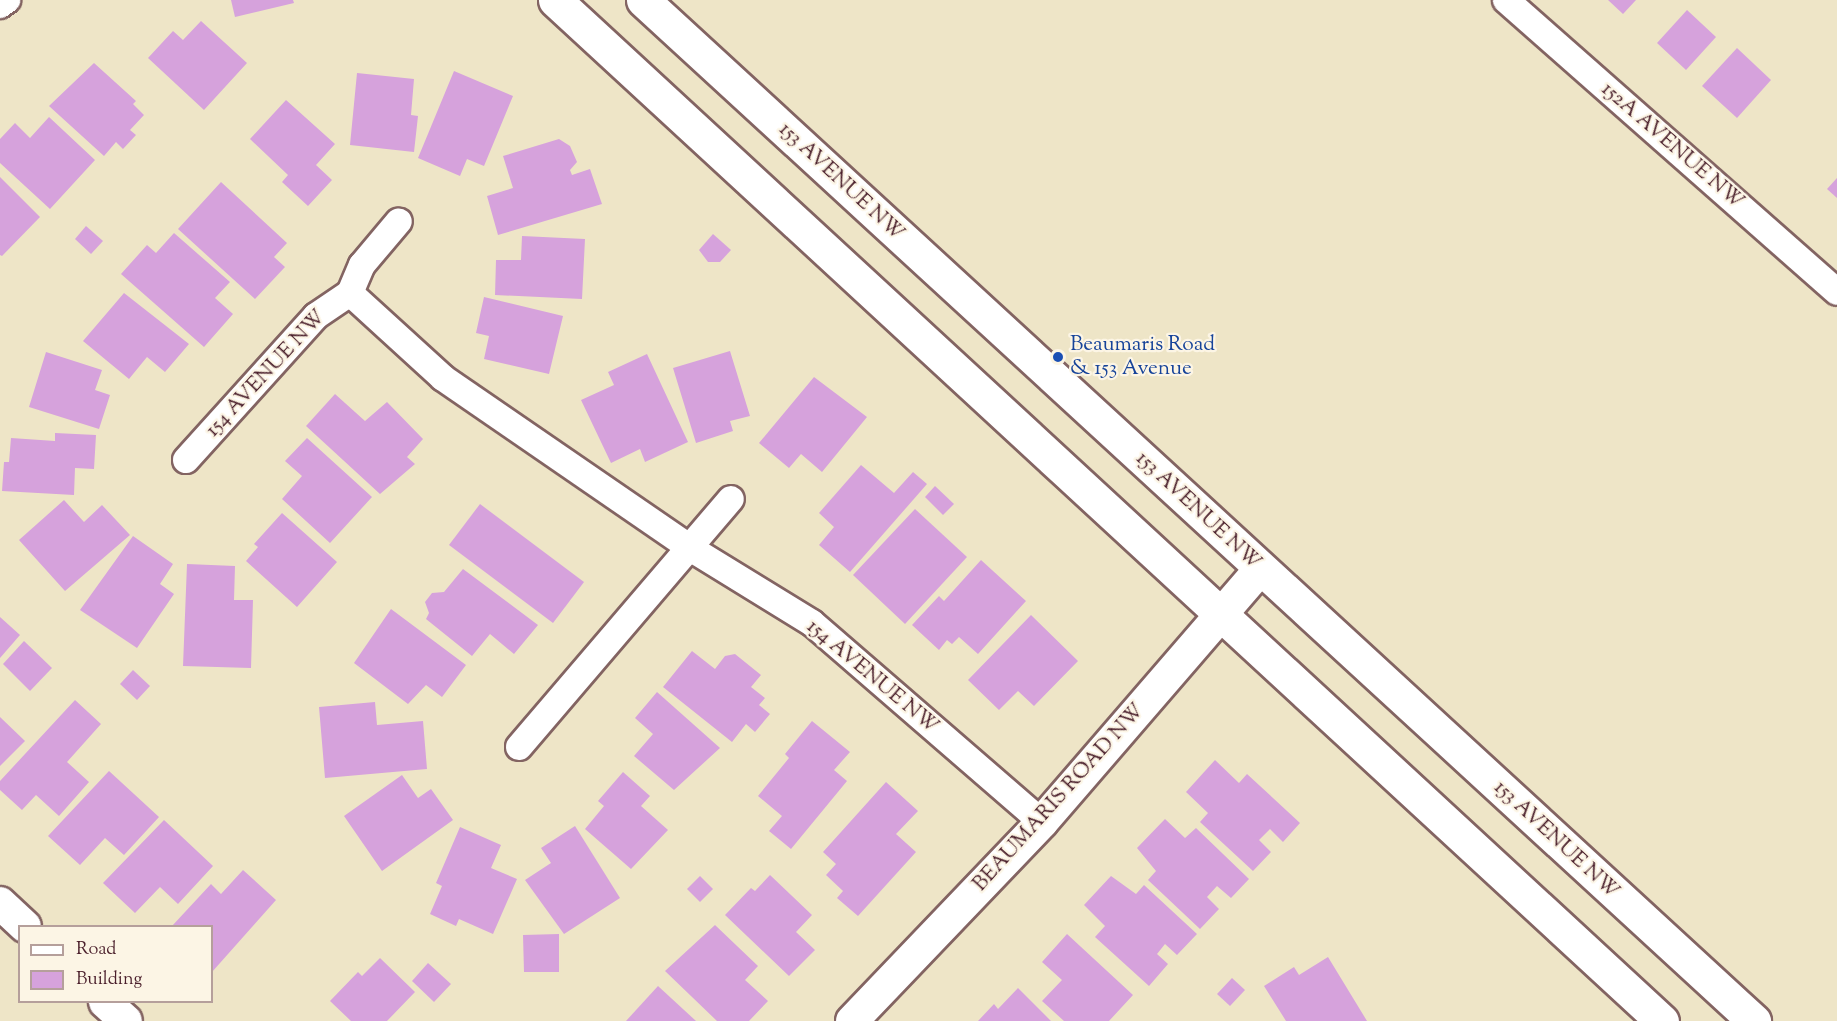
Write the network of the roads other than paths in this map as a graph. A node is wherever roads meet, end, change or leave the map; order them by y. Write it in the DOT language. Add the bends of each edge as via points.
graph roads {
  1 [pos="7,0"];
  2 [pos="555,0"];
  3 [pos="643,0"];
  4 [pos="1506,0"];
  5 [pos="0,5"];
  6 [pos="399,221"];
  7 [pos="1837,292"];
  8 [pos="350,293"];
  9 [pos="186,460"];
  10 [pos="731,499"];
  11 [pos="690,548"];
  12 [pos="1260,569"];
  13 [pos="1219,615"];
  14 [pos="519,747"];
  15 [pos="1042,822"];
  16 [pos="0,903"];
  17 [pos="23,925"];
  18 [pos="106,1003"];
  19 [pos="126,1021"];
  20 [pos="852,1021"];
  21 [pos="1662,1021"];
  22 [pos="1754,1021"];
  1 -- 5 [label="street"];
  2 -- 13 [label="main road"];
  3 -- 12 [label="main road, 153 AVENUE NW"];
  4 -- 7 [label="street, 152A AVENUE NW"];
  6 -- 8 [label="street" via="363,265"];
  8 -- 9 [label="street, 154 AVENUE NW" via="316,316"];
  8 -- 11 [label="street, 154 AVENUE NW" via="443,378"];
  10 -- 11 [label="street"];
  11 -- 14 [label="street"];
  11 -- 15 [label="street, 154 AVENUE NW" via="812,623"];
  12 -- 13 [label="street, BEAUMARIS ROAD NW"];
  12 -- 22 [label="main road, 153 AVENUE NW"];
  13 -- 15 [label="street, BEAUMARIS ROAD NW"];
  13 -- 21 [label="main road"];
  15 -- 20 [label="street, BEAUMARIS ROAD NW"];
  16 -- 17 [label="street"];
  18 -- 19 [label="street"];
}
